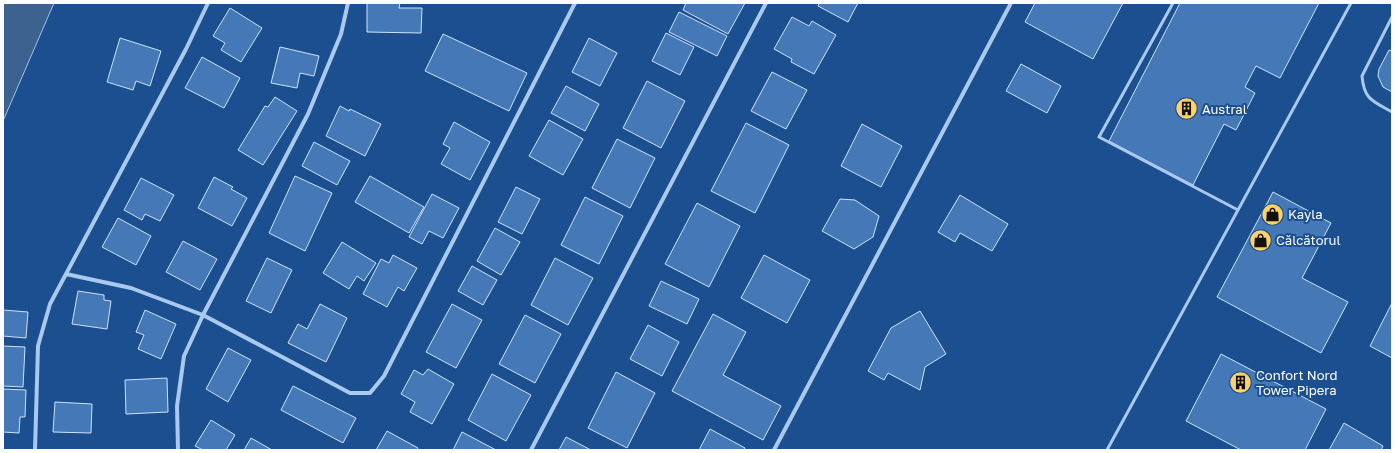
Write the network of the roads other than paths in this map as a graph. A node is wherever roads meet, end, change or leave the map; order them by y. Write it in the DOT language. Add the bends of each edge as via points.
graph roads {
  1 [pos="208,3"];
  2 [pos="348,3"];
  3 [pos="575,3"];
  4 [pos="766,3"];
  5 [pos="1011,3"];
  6 [pos="1173,3"];
  7 [pos="1351,3"];
  8 [pos="1392,18"];
  9 [pos="1392,112"];
  10 [pos="1238,210"];
  11 [pos="66,274"];
  12 [pos="203,315"];
  13 [pos="35,450"];
  14 [pos="178,450"];
  15 [pos="531,450"];
  16 [pos="774,450"];
  17 [pos="1107,450"];
  1 -- 11 [label="street"];
  2 -- 12 [label="street" via="342,34 308,114"];
  3 -- 12 [label="street" via="384,376 370,393 350,393"];
  4 -- 15 [label="street"];
  5 -- 16 [label="street"];
  6 -- 10 [label="lane" via="1099,137"];
  7 -- 10 [label="lane"];
  8 -- 9 [label="lane" via="1362,76 1363,86 1370,99"];
  10 -- 17 [label="lane"];
  11 -- 12 [label="street" via="131,288"];
  11 -- 13 [label="street" via="50,304 38,346"];
  12 -- 14 [label="street" via="184,356 178,406"];
}
